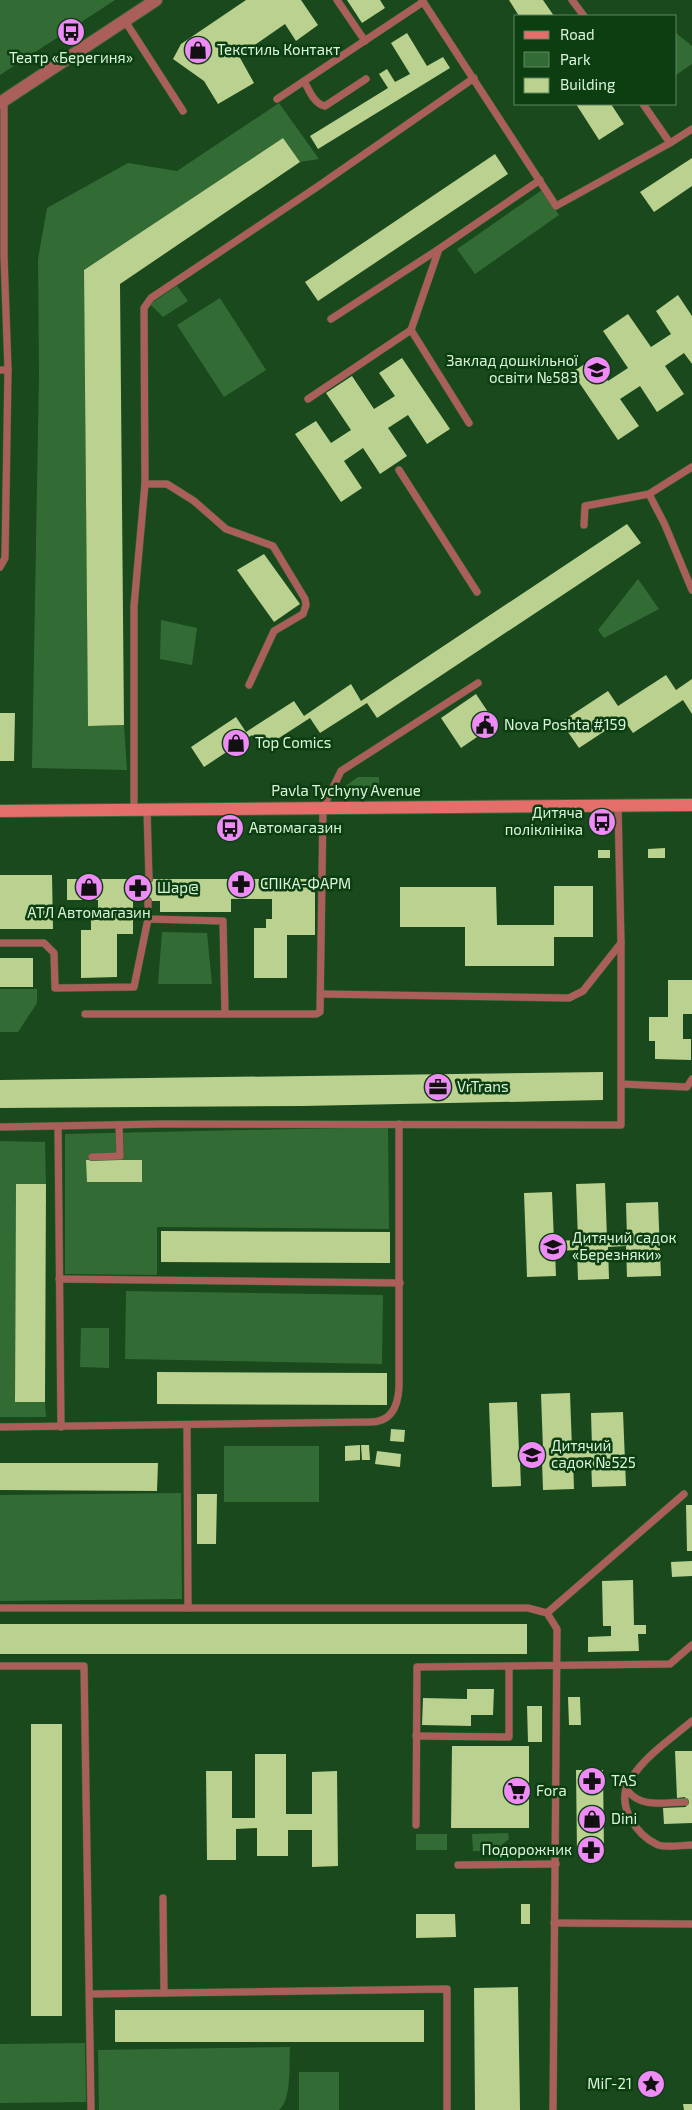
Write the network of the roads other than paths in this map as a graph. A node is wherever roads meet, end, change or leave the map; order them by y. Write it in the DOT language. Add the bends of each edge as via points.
graph roads {
  1 [pos="156,0"];
  2 [pos="337,0"];
  3 [pos="572,0"];
  4 [pos="422,1"];
  5 [pos="583,15"];
  6 [pos="125,21"];
  7 [pos="364,40"];
  8 [pos="474,78"];
  9 [pos="366,79"];
  10 [pos="304,81"];
  11 [pos="277,99"];
  12 [pos="2,102"];
  13 [pos="644,105"];
  14 [pos="183,111"];
  15 [pos="692,128"];
  16 [pos="670,143"];
  17 [pos="540,180"];
  18 [pos="439,249"];
  19 [pos="2,271"];
  20 [pos="331,319"];
  21 [pos="411,330"];
  22 [pos="4,370"];
  23 [pos="308,399"];
  24 [pos="470,422"];
  25 [pos="692,467"];
  26 [pos="399,470"];
  27 [pos="3,477"];
  28 [pos="145,484"];
  29 [pos="649,494"];
  30 [pos="584,525"];
  31 [pos="0,567"];
  32 [pos="692,590"];
  33 [pos="477,592"];
  34 [pos="478,683"];
  35 [pos="249,685"];
  36 [pos="692,805"];
  37 [pos="618,806"];
  38 [pos="322,808"];
  39 [pos="140,810"];
  40 [pos="0,811"];
  41 [pos="149,879"];
  42 [pos="148,901"];
  43 [pos="148,919"];
  44 [pos="621,942"];
  45 [pos="0,943"];
  46 [pos="321,994"];
  47 [pos="85,1014"];
  48 [pos="225,1014"];
  49 [pos="692,1079"];
  50 [pos="621,1084"];
  51 [pos="690,1087"];
  52 [pos="399,1124"];
  53 [pos="119,1125"];
  54 [pos="0,1127"];
  55 [pos="58,1127"];
  56 [pos="92,1157"];
  57 [pos="59,1279"];
  58 [pos="400,1283"];
  59 [pos="188,1425"];
  60 [pos="61,1426"];
  61 [pos="0,1427"];
  62 [pos="684,1494"];
  63 [pos="0,1608"];
  64 [pos="188,1608"];
  65 [pos="547,1613"];
  66 [pos="692,1645"];
  67 [pos="0,1666"];
  68 [pos="508,1666"];
  69 [pos="557,1666"];
  70 [pos="692,1721"];
  71 [pos="416,1736"];
  72 [pos="627,1790"];
  73 [pos="686,1802"];
  74 [pos="416,1825"];
  75 [pos="692,1845"];
  76 [pos="556,1864"];
  77 [pos="458,1865"];
  78 [pos="163,1898"];
  79 [pos="554,1923"];
  80 [pos="692,1924"];
  81 [pos="164,1993"];
  82 [pos="90,1994"];
  83 [pos="91,2110"];
  84 [pos="447,2110"];
  85 [pos="553,2110"];
  1 -- 6 [label="street"];
  2 -- 7 [label="lane"];
  3 -- 5 [label="lane"];
  4 -- 7 [label="lane"];
  4 -- 8 [label="lane"];
  6 -- 12 [label="street"];
  6 -- 14 [label="lane"];
  7 -- 10 [label="lane"];
  8 -- 17 [label="lane"];
  8 -- 28 [label="lane" via="147,302 144,313"];
  9 -- 10 [label="lane" via="325,106 316,101"];
  10 -- 11 [label="lane"];
  12 -- 19 [label="lane"];
  13 -- 16 [label="lane"];
  15 -- 16 [label="lane"];
  16 -- 17 [label="lane" via="556,206"];
  17 -- 18 [label="lane"];
  18 -- 20 [label="lane"];
  18 -- 21 [label="lane"];
  19 -- 22 [label="lane"];
  21 -- 23 [label="lane"];
  21 -- 24 [label="lane"];
  22 -- 27 [label="lane"];
  25 -- 29 [label="lane"];
  26 -- 33 [label="lane"];
  27 -- 31 [label="lane" via="4,558"];
  28 -- 35 [label="lane" via="167,484 194,501 226,529 273,546 305,598 303,614 274,631"];
  28 -- 39 [label="lane" via="134,606"];
  29 -- 30 [label="lane" via="585,506"];
  29 -- 32 [label="lane"];
  34 -- 38 [label="lane" via="341,771"];
  36 -- 37 [label="street, Pavla Tychyny Avenue"];
  37 -- 38 [label="street, Pavla Tychyny Avenue"];
  37 -- 44 [label="lane"];
  38 -- 39 [label="street, Pavla Tychyny Avenue"];
  38 -- 46 [label="lane"];
  39 -- 40 [label="street, Pavla Tychyny Avenue"];
  39 -- 41 [label="lane"];
  42 -- 43 [label="lane"];
  43 -- 45 [label="lane" via="134,987 55,988 54,953 44,943"];
  43 -- 48 [label="lane" via="224,921"];
  44 -- 46 [label="lane" via="583,991 569,998"];
  44 -- 50 [label="lane"];
  46 -- 48 [label="lane" via="320,1010 316,1014"];
  47 -- 48 [label="lane"];
  49 -- 51 [label="lane"];
  50 -- 51 [label="lane"];
  50 -- 52 [label="lane" via="621,1125"];
  52 -- 53 [label="lane"];
  52 -- 58 [label="lane"];
  53 -- 55 [label="lane"];
  53 -- 56 [label="lane" via="120,1156"];
  54 -- 55 [label="lane"];
  55 -- 57 [label="lane"];
  57 -- 58 [label="lane"];
  57 -- 60 [label="lane"];
  58 -- 59 [label="lane" via="399,1387 396,1402 387,1418 378,1422"];
  59 -- 60 [label="lane"];
  59 -- 64 [label="lane"];
  60 -- 61 [label="lane"];
  62 -- 65 [label="lane"];
  63 -- 64 [label="lane"];
  64 -- 65 [label="lane" via="528,1608"];
  65 -- 69 [label="lane" via="557,1629"];
  66 -- 69 [label="lane" via="670,1664"];
  67 -- 82 [label="lane" via="84,1666"];
  68 -- 69 [label="lane"];
  68 -- 71 [label="lane" via="416,1666"];
  68 -- 71 [label="lane" via="509,1737"];
  69 -- 76 [label="lane"];
  70 -- 72 [label="lane" via="640,1766"];
  71 -- 74 [label="lane"];
  72 -- 73 [label="lane" via="643,1803"];
  72 -- 75 [label="lane" via="626,1805 632,1823 645,1837 659,1846"];
  76 -- 77 [label="lane"];
  76 -- 79 [label="lane"];
  78 -- 81 [label="lane"];
  79 -- 80 [label="lane"];
  79 -- 85 [label="lane"];
  81 -- 82 [label="lane"];
  81 -- 84 [label="lane" via="448,1989"];
  82 -- 83 [label="lane"];
}
